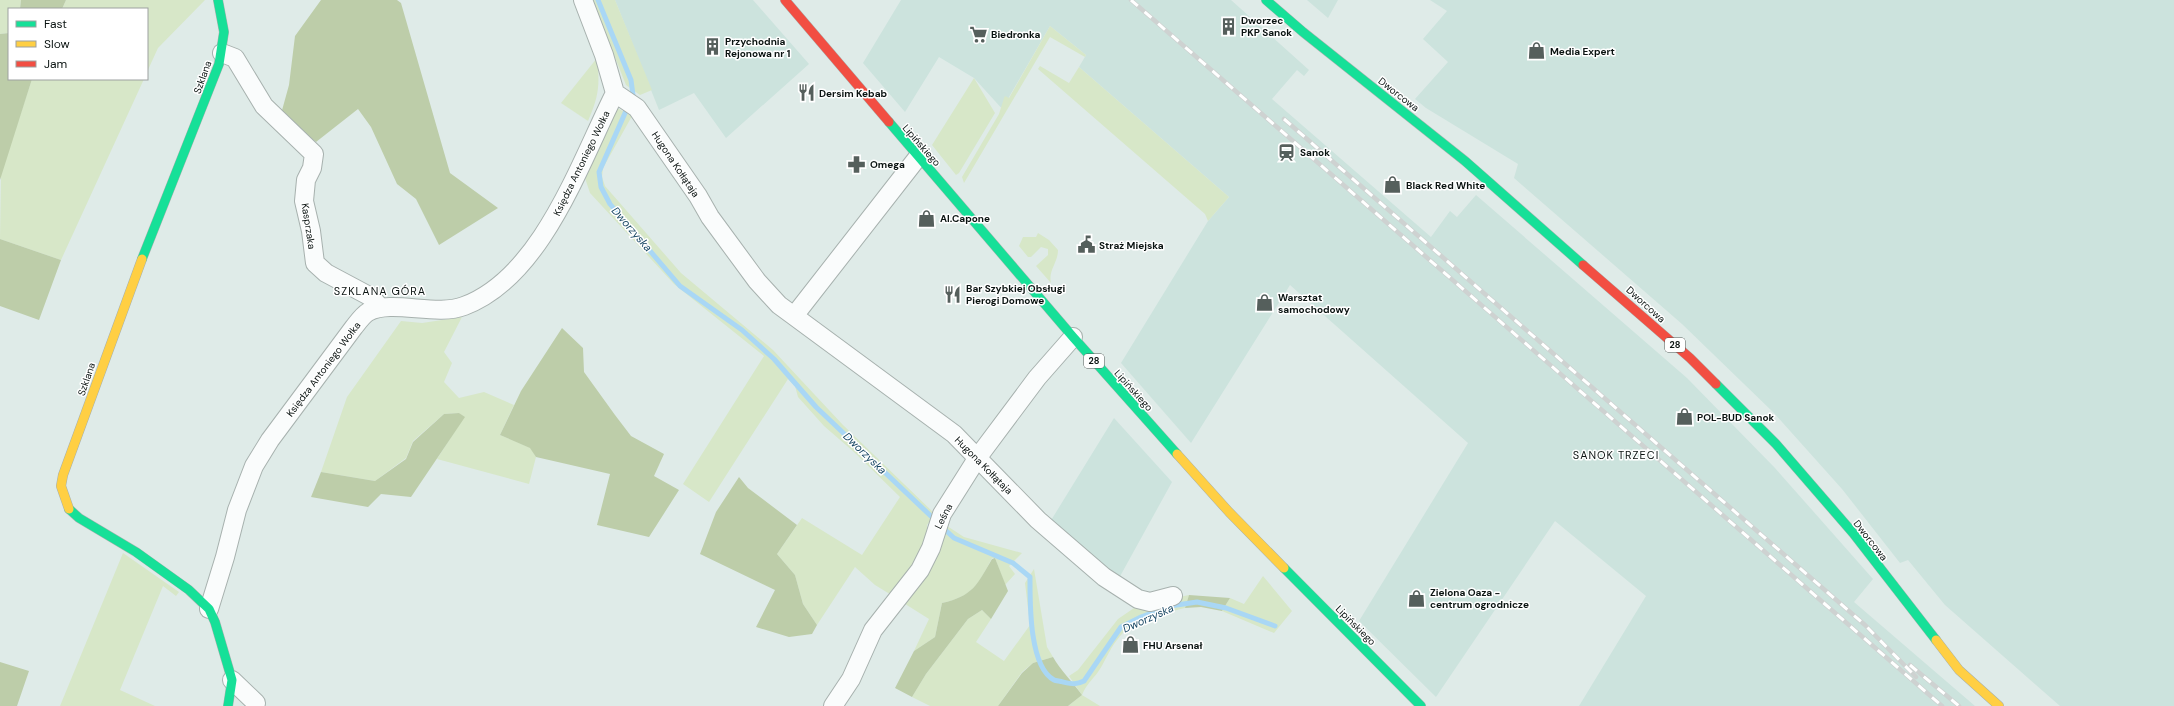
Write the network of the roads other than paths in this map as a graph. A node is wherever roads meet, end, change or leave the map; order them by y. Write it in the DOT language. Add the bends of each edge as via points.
graph roads {
  1 [pos="218,0"];
  2 [pos="583,0"];
  3 [pos="785,0"];
  4 [pos="1266,0"];
  5 [pos="222,53"];
  6 [pos="614,93"];
  7 [pos="918,157"];
  8 [pos="380,307"];
  9 [pos="794,316"];
  10 [pos="1073,337"];
  11 [pos="978,457"];
  12 [pos="1173,596"];
  13 [pos="209,609"];
  14 [pos="232,680"];
  15 [pos="256,705"];
  16 [pos="228,706"];
  17 [pos="833,706"];
  18 [pos="1421,706"];
  19 [pos="1999,706"];
  1 -- 5 [label="main road, Szklana" via="224,32"];
  2 -- 6 [label="street" via="604,55"];
  3 -- 7 [label="main road, Lipińskiego / 28"];
  4 -- 19 [label="main road, Dworcowa / 28" via="1465,161 1690,358 1776,444 1853,533 1959,670"];
  5 -- 8 [label="street, Kasprzaka" via="235,58 264,106 314,154 312,168 306,180 304,202 315,263 326,273 371,297"];
  5 -- 13 [label="main road, Szklana" via="161,215 132,283 61,486 69,509 79,518 136,552 189,590"];
  6 -- 8 [label="street, Księdza Antoniego Wołka" via="549,227 513,273 494,289 464,307 435,310"];
  6 -- 9 [label="street, Hugona Kołłątaja" via="637,108 710,216 758,281 778,305"];
  7 -- 9 [label="street"];
  7 -- 10 [label="main road, Lipińskiego / 28"];
  8 -- 13 [label="street, Księdza Antoniego Wołka" via="367,312 354,327 270,440 254,466 237,510"];
  9 -- 11 [label="street, Hugona Kołłątaja" via="954,434"];
  10 -- 11 [label="street, Leśna" via="1037,378"];
  10 -- 18 [label="main road, Lipińskiego / 28" via="1229,512"];
  11 -- 12 [label="street, Hugona Kołłątaja" via="1038,520 1104,577 1138,599 1150,602"];
  11 -- 17 [label="street, Leśna" via="942,514 931,548 920,570 873,630 851,679"];
  13 -- 14 [label="main road, Szklana"];
  14 -- 15 [label="street"];
  14 -- 16 [label="main road, Szklana"];
}
